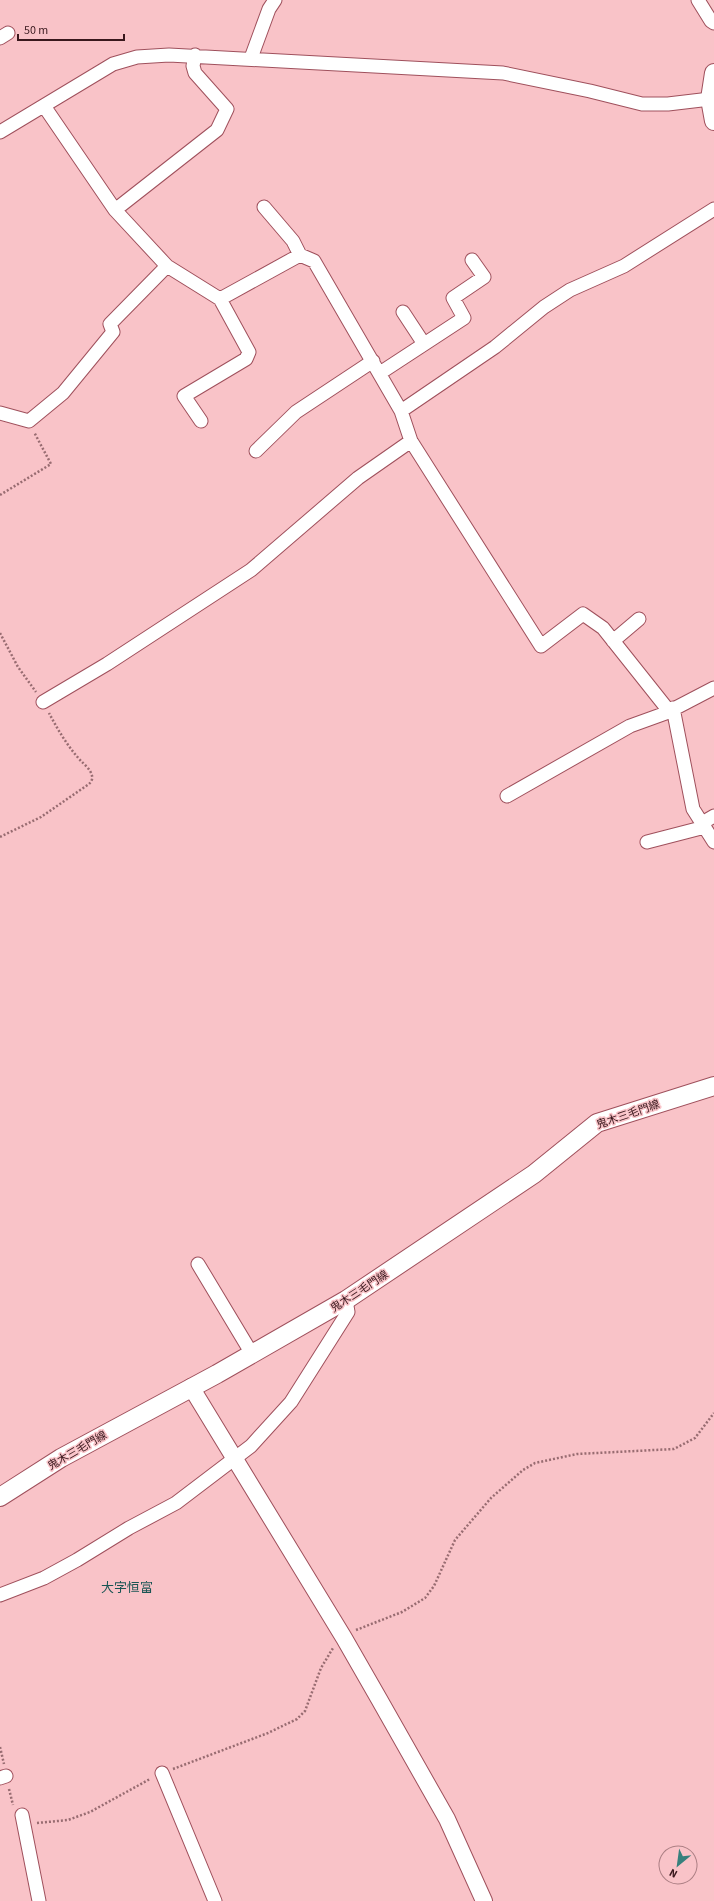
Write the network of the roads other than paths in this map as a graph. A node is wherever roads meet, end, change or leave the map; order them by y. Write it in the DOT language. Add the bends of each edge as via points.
graph roads {
  1 [pos="275,0"];
  2 [pos="698,0"];
  3 [pos="714,22"];
  4 [pos="195,55"];
  5 [pos="251,58"];
  6 [pos="714,73"];
  7 [pos="710,99"];
  8 [pos="44,106"];
  9 [pos="714,121"];
  10 [pos="0,132"];
  11 [pos="264,207"];
  12 [pos="714,209"];
  13 [pos="116,210"];
  14 [pos="300,255"];
  15 [pos="472,260"];
  16 [pos="167,266"];
  17 [pos="220,299"];
  18 [pos="403,312"];
  19 [pos="424,344"];
  20 [pos="373,361"];
  21 [pos="380,374"];
  22 [pos="401,411"];
  23 [pos="0,413"];
  24 [pos="201,421"];
  25 [pos="411,441"];
  26 [pos="256,451"];
  27 [pos="639,619"];
  28 [pos="613,641"];
  29 [pos="714,688"];
  30 [pos="43,702"];
  31 [pos="671,710"];
  32 [pos="507,796"];
  33 [pos="714,816"];
  34 [pos="703,825"];
  35 [pos="647,842"];
  36 [pos="714,842"];
  37 [pos="714,1086"];
  38 [pos="198,1264"];
  39 [pos="346,1300"];
  40 [pos="252,1354"];
  41 [pos="191,1388"];
  42 [pos="234,1458"];
  43 [pos="0,1497"];
  44 [pos="0,1595"];
  45 [pos="162,1773"];
  46 [pos="22,1815"];
  47 [pos="39,1901"];
  48 [pos="215,1901"];
  49 [pos="484,1901"];
  1 -- 5 [label="street" via="269,9"];
  2 -- 3 [label="street"];
  4 -- 5 [label="street"];
  4 -- 8 [label="street" via="137,57 113,64"];
  4 -- 13 [label="street" via="195,73 227,109 217,130"];
  5 -- 7 [label="street" via="503,73 642,104"];
  6 -- 7 [label="main road"];
  7 -- 9 [label="main road"];
  8 -- 10 [label="street"];
  8 -- 13 [label="street"];
  11 -- 14 [label="street" via="293,241"];
  12 -- 22 [label="street" via="624,266 570,290 494,347"];
  13 -- 16 [label="street"];
  14 -- 17 [label="street"];
  14 -- 20 [label="street" via="314,261"];
  15 -- 19 [label="street" via="484,277 453,298 464,318"];
  16 -- 17 [label="street"];
  16 -- 23 [label="street" via="110,324 113,332 63,393 29,421"];
  17 -- 24 [label="street" via="249,352 246,359 184,396"];
  18 -- 19 [label="street"];
  19 -- 21 [label="street"];
  20 -- 21 [label="street"];
  20 -- 26 [label="street" via="296,412"];
  21 -- 22 [label="street"];
  22 -- 25 [label="street"];
  25 -- 28 [label="street" via="541,646 583,614 603,628"];
  25 -- 30 [label="street" via="358,478 251,570 107,664"];
  27 -- 28 [label="street"];
  28 -- 31 [label="street"];
  29 -- 31 [label="street"];
  31 -- 32 [label="street" via="630,726"];
  31 -- 34 [label="street" via="693,809"];
  33 -- 34 [label="street"];
  34 -- 35 [label="street"];
  34 -- 36 [label="street"];
  37 -- 39 [label="main road, 鬼木三毛門線" via="597,1123 534,1174"];
  38 -- 40 [label="street"];
  39 -- 40 [label="main road, 鬼木三毛門線"];
  39 -- 42 [label="street" via="348,1312 291,1402 251,1446"];
  40 -- 41 [label="main road, 鬼木三毛門線"];
  41 -- 42 [label="street"];
  41 -- 43 [label="main road, 鬼木三毛門線" via="61,1458"];
  42 -- 44 [label="street" via="176,1503 44,1578"];
  42 -- 49 [label="street" via="344,1638 447,1819"];
  45 -- 48 [label="street"];
  46 -- 47 [label="street"];
}
